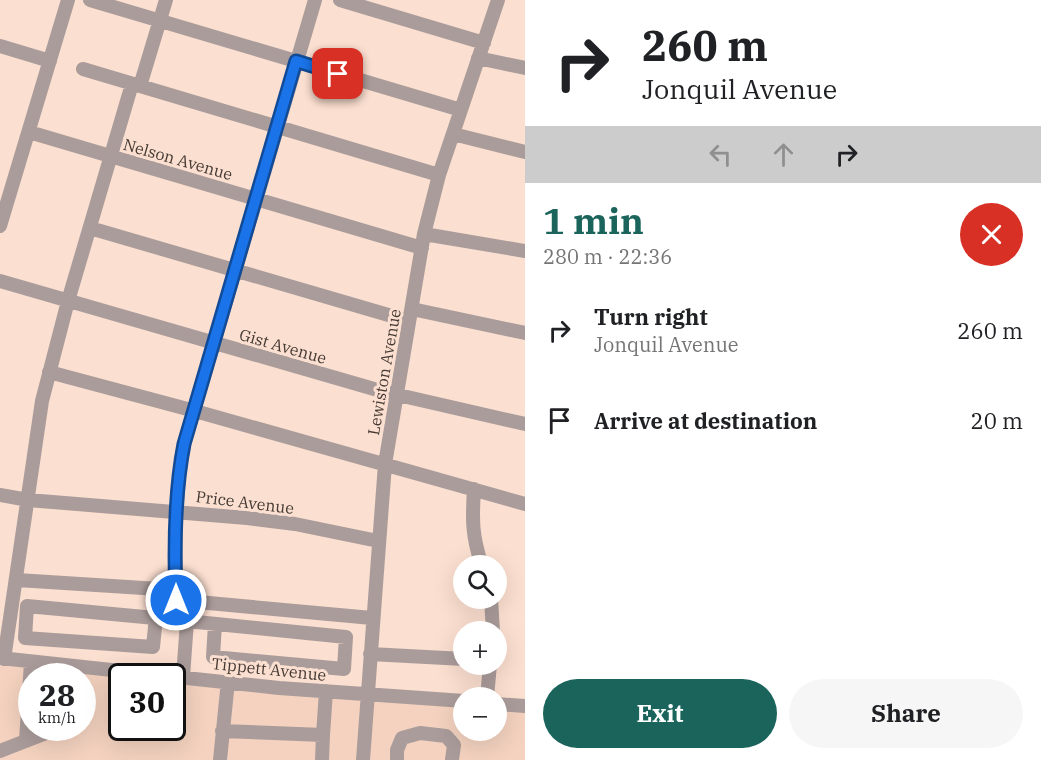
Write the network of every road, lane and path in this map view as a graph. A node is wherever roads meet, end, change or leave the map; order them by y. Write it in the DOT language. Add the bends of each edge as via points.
graph roads {
  1 [pos="68,0"];
  2 [pos="90,0"];
  3 [pos="166,0"];
  4 [pos="315,0"];
  5 [pos="340,0"];
  6 [pos="498,0"];
  7 [pos="159,21"];
  8 [pos="484,43"];
  9 [pos="0,46"];
  10 [pos="478,58"];
  11 [pos="50,60"];
  12 [pos="296,61"];
  13 [pos="525,68"];
  14 [pos="83,69"];
  15 [pos="136,85"];
  16 [pos="461,110"];
  17 [pos="277,127"];
  18 [pos="29,132"];
  19 [pos="453,134"];
  20 [pos="525,152"];
  21 [pos="110,157"];
  22 [pos="439,175"];
  23 [pos="256,198"];
  24 [pos="0,226"];
  25 [pos="90,228"];
  26 [pos="423,241"];
  27 [pos="525,251"];
  28 [pos="235,270"];
  29 [pos="0,281"];
  30 [pos="68,301"];
  31 [pos="411,315"];
  32 [pos="525,333"];
  33 [pos="214,343"];
  34 [pos="49,372"];
  35 [pos="397,395"];
  36 [pos="195,411"];
  37 [pos="525,424"];
  38 [pos="385,464"];
  39 [pos="474,489"];
  40 [pos="0,495"];
  41 [pos="28,500"];
  42 [pos="525,504"];
  43 [pos="176,511"];
  44 [pos="378,541"];
  45 [pos="479,555"];
  46 [pos="17,580"];
  47 [pos="176,595"];
  48 [pos="156,617"];
  49 [pos="372,618"];
  50 [pos="187,621"];
  51 [pos="215,624"];
  52 [pos="370,654"];
  53 [pos="453,658"];
  54 [pos="2,659"];
  55 [pos="31,662"];
  56 [pos="35,663"];
  57 [pos="184,663"];
  58 [pos="186,677"];
  59 [pos="228,681"];
  60 [pos="326,691"];
  61 [pos="368,694"];
  62 [pos="453,700"];
  63 [pos="507,705"];
  64 [pos="525,706"];
  65 [pos="222,731"];
  66 [pos="323,735"];
  67 [pos="26,741"];
  68 [pos="0,752"];
  69 [pos="220,760"];
  70 [pos="322,760"];
  71 [pos="363,760"];
  72 [pos="397,760"];
  73 [pos="452,760"];
  1 -- 11 [label="street"];
  2 -- 7 [label="street"];
  3 -- 7 [label="street"];
  4 -- 12 [label="street"];
  5 -- 8 [label="street"];
  6 -- 8 [label="street, Lewiston Avenue"];
  7 -- 12 [label="street"];
  7 -- 15 [label="street"];
  8 -- 10 [label="street, Lewiston Avenue"];
  9 -- 11 [label="street"];
  10 -- 13 [label="street"];
  10 -- 16 [label="street, Lewiston Avenue"];
  11 -- 18 [label="street"];
  12 -- 16 [label="street"];
  12 -- 17 [label="street"];
  14 -- 15 [label="street"];
  15 -- 17 [label="street"];
  15 -- 21 [label="street"];
  16 -- 19 [label="street, Lewiston Avenue"];
  17 -- 22 [label="street"];
  17 -- 23 [label="street"];
  18 -- 21 [label="street, Nelson Avenue"];
  18 -- 24 [label="street"];
  19 -- 20 [label="street"];
  19 -- 22 [label="street, Lewiston Avenue"];
  21 -- 23 [label="street, Nelson Avenue"];
  21 -- 25 [label="street"];
  22 -- 26 [label="street, Lewiston Avenue"];
  23 -- 26 [label="street, Nelson Avenue"];
  23 -- 28 [label="street"];
  25 -- 28 [label="street"];
  25 -- 30 [label="street"];
  26 -- 27 [label="street, Nelson Avenue"];
  26 -- 31 [label="street, Lewiston Avenue"];
  28 -- 31 [label="street"];
  28 -- 33 [label="street"];
  29 -- 30 [label="street, Gist Avenue"];
  30 -- 33 [label="street, Gist Avenue"];
  30 -- 34 [label="street"];
  31 -- 32 [label="street"];
  31 -- 35 [label="street, Lewiston Avenue"];
  33 -- 35 [label="street, Gist Avenue"];
  33 -- 36 [label="street"];
  34 -- 36 [label="street"];
  34 -- 41 [label="street"];
  35 -- 37 [label="street, Gist Avenue"];
  35 -- 38 [label="street, Lewiston Avenue"];
  36 -- 38 [label="street"];
  36 -- 43 [label="street" via="184,444"];
  38 -- 39 [label="street"];
  38 -- 44 [label="street, Lewiston Avenue"];
  39 -- 42 [label="street"];
  39 -- 45 [label="street" via="472,520"];
  40 -- 41 [label="street, Price Avenue"];
  41 -- 43 [label="street, Price Avenue"];
  41 -- 46 [label="street"];
  43 -- 44 [label="street, Price Avenue" via="283,523"];
  43 -- 47 [label="street"];
  44 -- 49 [label="street, Lewiston Avenue"];
  46 -- 47 [label="street"];
  46 -- 54 [label="street"];
  47 -- 49 [label="street"];
  48 -- 48 [label="street" via="153,647 25,638 27,606"];
  48 -- 50 [label="street"];
  49 -- 52 [label="street, Lewiston Avenue"];
  50 -- 51 [label="street"];
  50 -- 57 [label="street"];
  51 -- 51 [label="street" via="346,637 344,669 213,657"];
  52 -- 53 [label="street"];
  52 -- 61 [label="street, Lewiston Avenue"];
  54 -- 55 [label="street, Tippett Avenue"];
  55 -- 56 [label="street, Tippett Avenue"];
  58 -- 59 [label="street, Tippett Avenue"];
  59 -- 60 [label="street, Tippett Avenue"];
  59 -- 65 [label="street"];
  60 -- 61 [label="street, Tippett Avenue"];
  60 -- 66 [label="street"];
  61 -- 62 [label="street, Tippett Avenue"];
  61 -- 71 [label="street, Lewiston Avenue"];
  63 -- 64 [label="street"];
  65 -- 66 [label="street"];
  65 -- 69 [label="street"];
  66 -- 70 [label="street"];
  67 -- 68 [label="street"];
  72 -- 73 [label="street" via="402,738 420,733 446,736 454,745"];
}
